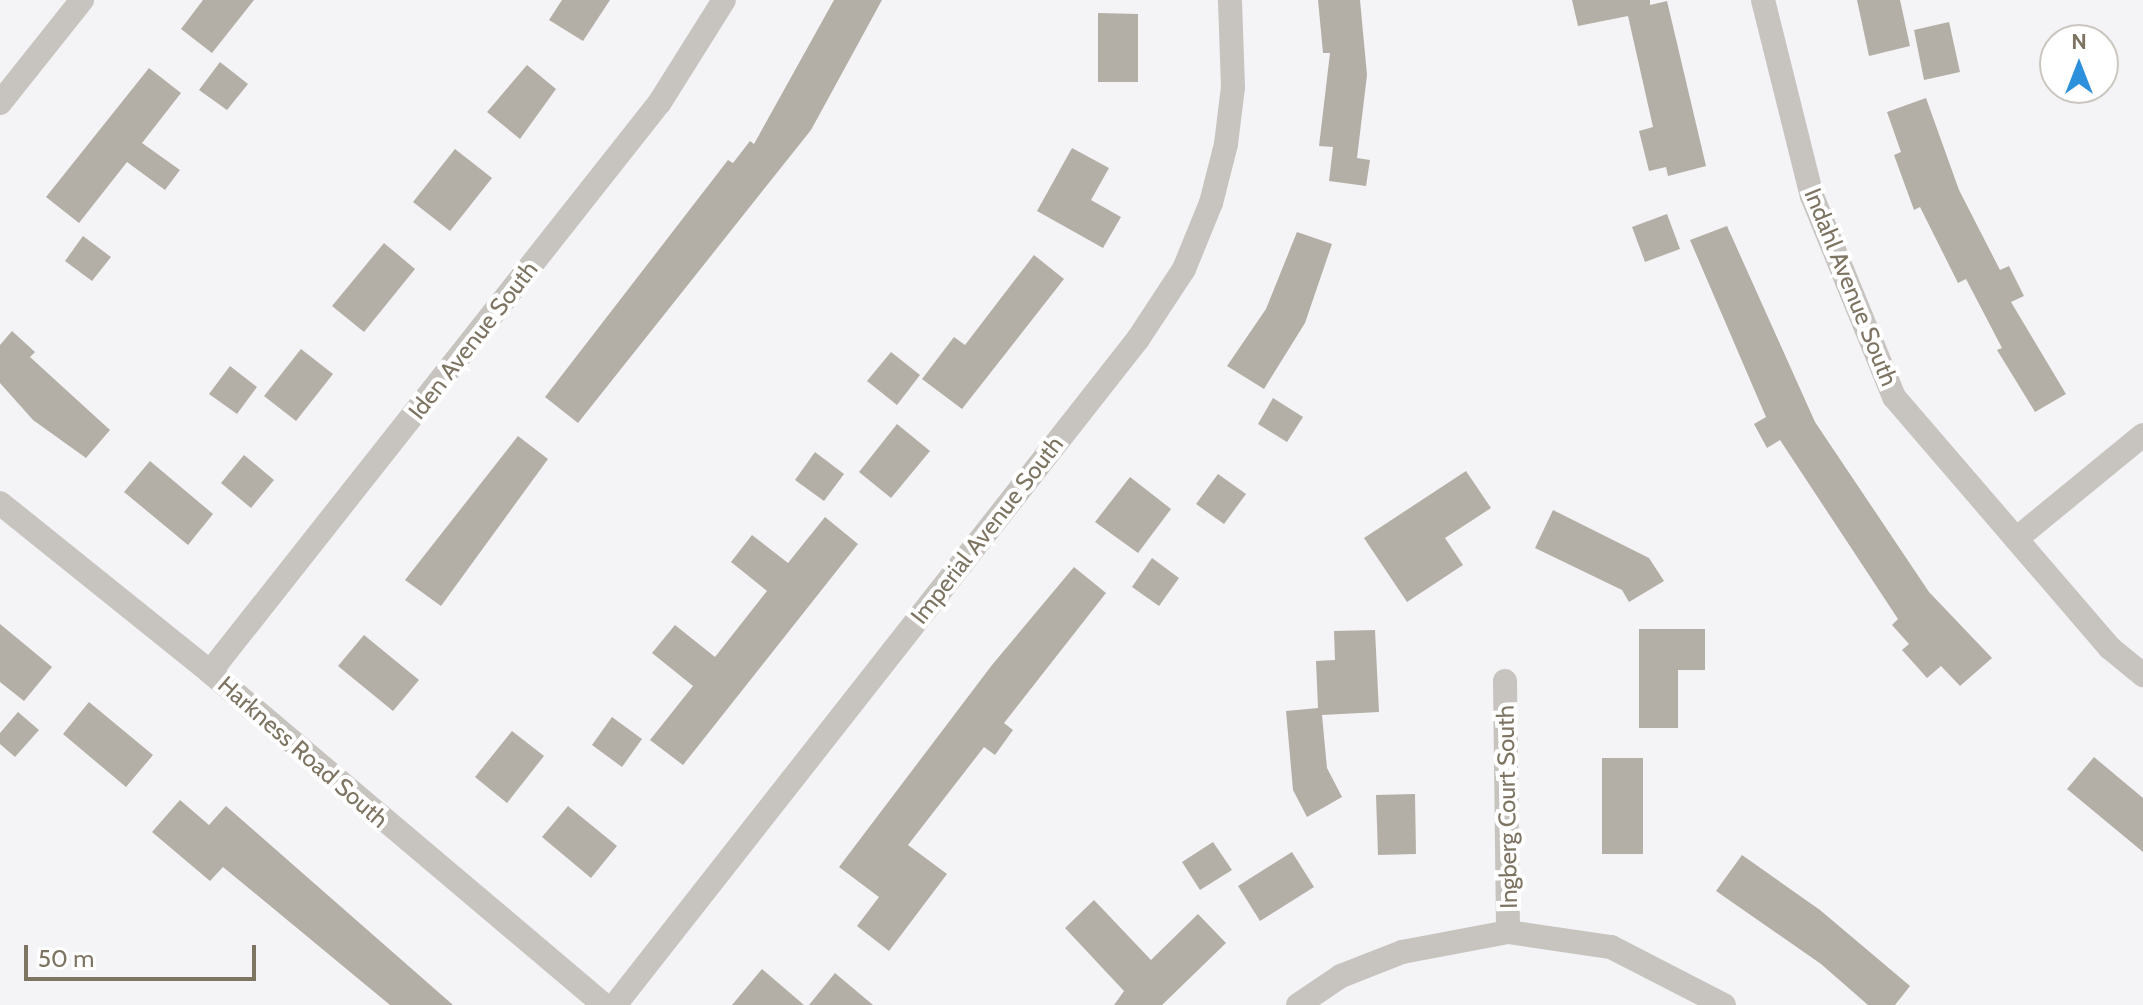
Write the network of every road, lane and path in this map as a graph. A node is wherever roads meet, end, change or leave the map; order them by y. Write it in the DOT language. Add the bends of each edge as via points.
graph roads {
  1 [pos="82,0"];
  2 [pos="724,0"];
  3 [pos="1230,0"];
  4 [pos="1763,0"];
  5 [pos="0,103"];
  6 [pos="2143,435"];
  7 [pos="0,503"];
  8 [pos="2016,539"];
  9 [pos="210,672"];
  10 [pos="2143,675"];
  11 [pos="1505,681"];
  12 [pos="1508,932"];
  13 [pos="604,1005"];
  14 [pos="615,1005"];
  15 [pos="1298,1005"];
  16 [pos="1724,1005"];
  1 -- 5 [label="street"];
  2 -- 9 [label="street, Iden Avenue South" via="660,102"];
  3 -- 14 [label="street, Imperial Avenue South" via="1233,87 1226,144 1211,203 1184,269 1138,339"];
  4 -- 8 [label="street, Indahl Avenue South" via="1812,196 1894,397"];
  6 -- 8 [label="street"];
  7 -- 9 [label="street, Harkness Road South"];
  8 -- 10 [label="street, Indahl Avenue South" via="2110,648"];
  9 -- 13 [label="street, Harkness Road South"];
  11 -- 12 [label="street, Ingberg Court South"];
  12 -- 15 [label="street" via="1402,952 1341,976"];
  12 -- 16 [label="street" via="1611,947"];
}
